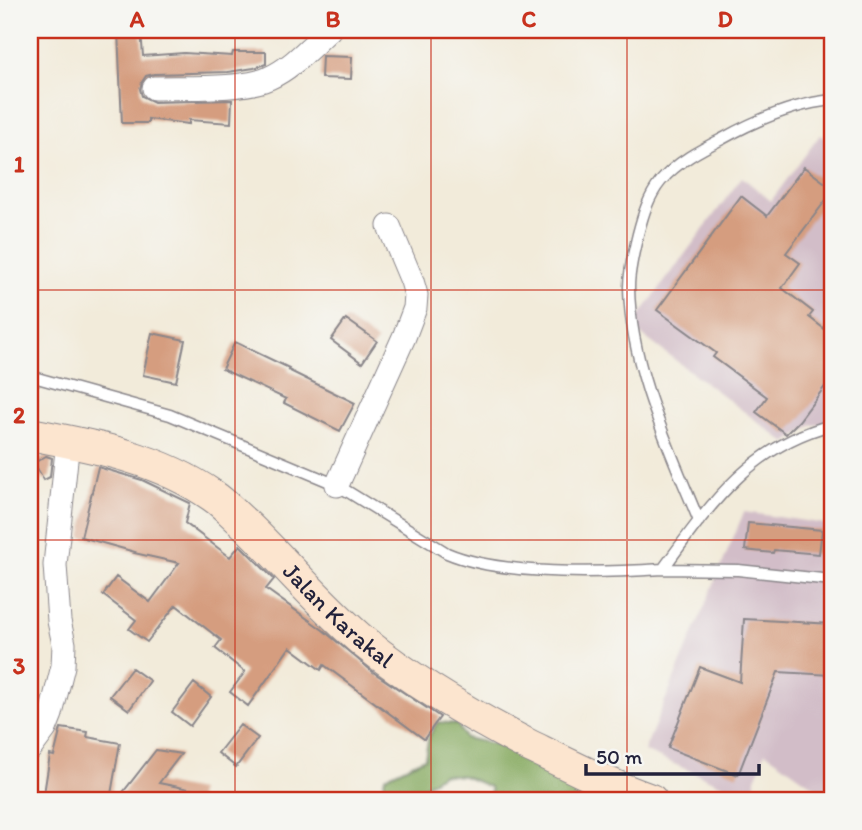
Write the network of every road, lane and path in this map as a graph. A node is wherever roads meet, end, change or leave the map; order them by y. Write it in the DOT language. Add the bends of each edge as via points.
graph roads {
  1 [pos="329,30"];
  2 [pos="154,88"];
  3 [pos="832,100"];
  4 [pos="389,226"];
  5 [pos="30,376"];
  6 [pos="832,425"];
  7 [pos="30,434"];
  8 [pos="68,441"];
  9 [pos="337,485"];
  10 [pos="699,521"];
  11 [pos="663,569"];
  12 [pos="832,580"];
  13 [pos="30,749"];
  14 [pos="652,800"];
  1 -- 2 [label="street" via="270,78"];
  3 -- 10 [label="lane" via="770,115 709,145 676,166 645,207 631,270 631,314 640,363"];
  4 -- 9 [label="street" via="412,281 415,308"];
  5 -- 9 [label="lane" via="170,415"];
  6 -- 10 [label="lane" via="776,447 751,464"];
  7 -- 8 [label="main road, Jalan Karakal"];
  8 -- 13 [label="street" via="55,565 64,666 51,714"];
  8 -- 14 [label="main road, Jalan Karakal" via="134,456 190,482 270,547 348,627 411,676 473,716 574,768"];
  9 -- 11 [label="lane" via="447,553 475,563 550,570"];
  10 -- 11 [label="lane"];
  11 -- 12 [label="lane" via="738,570"];
}
